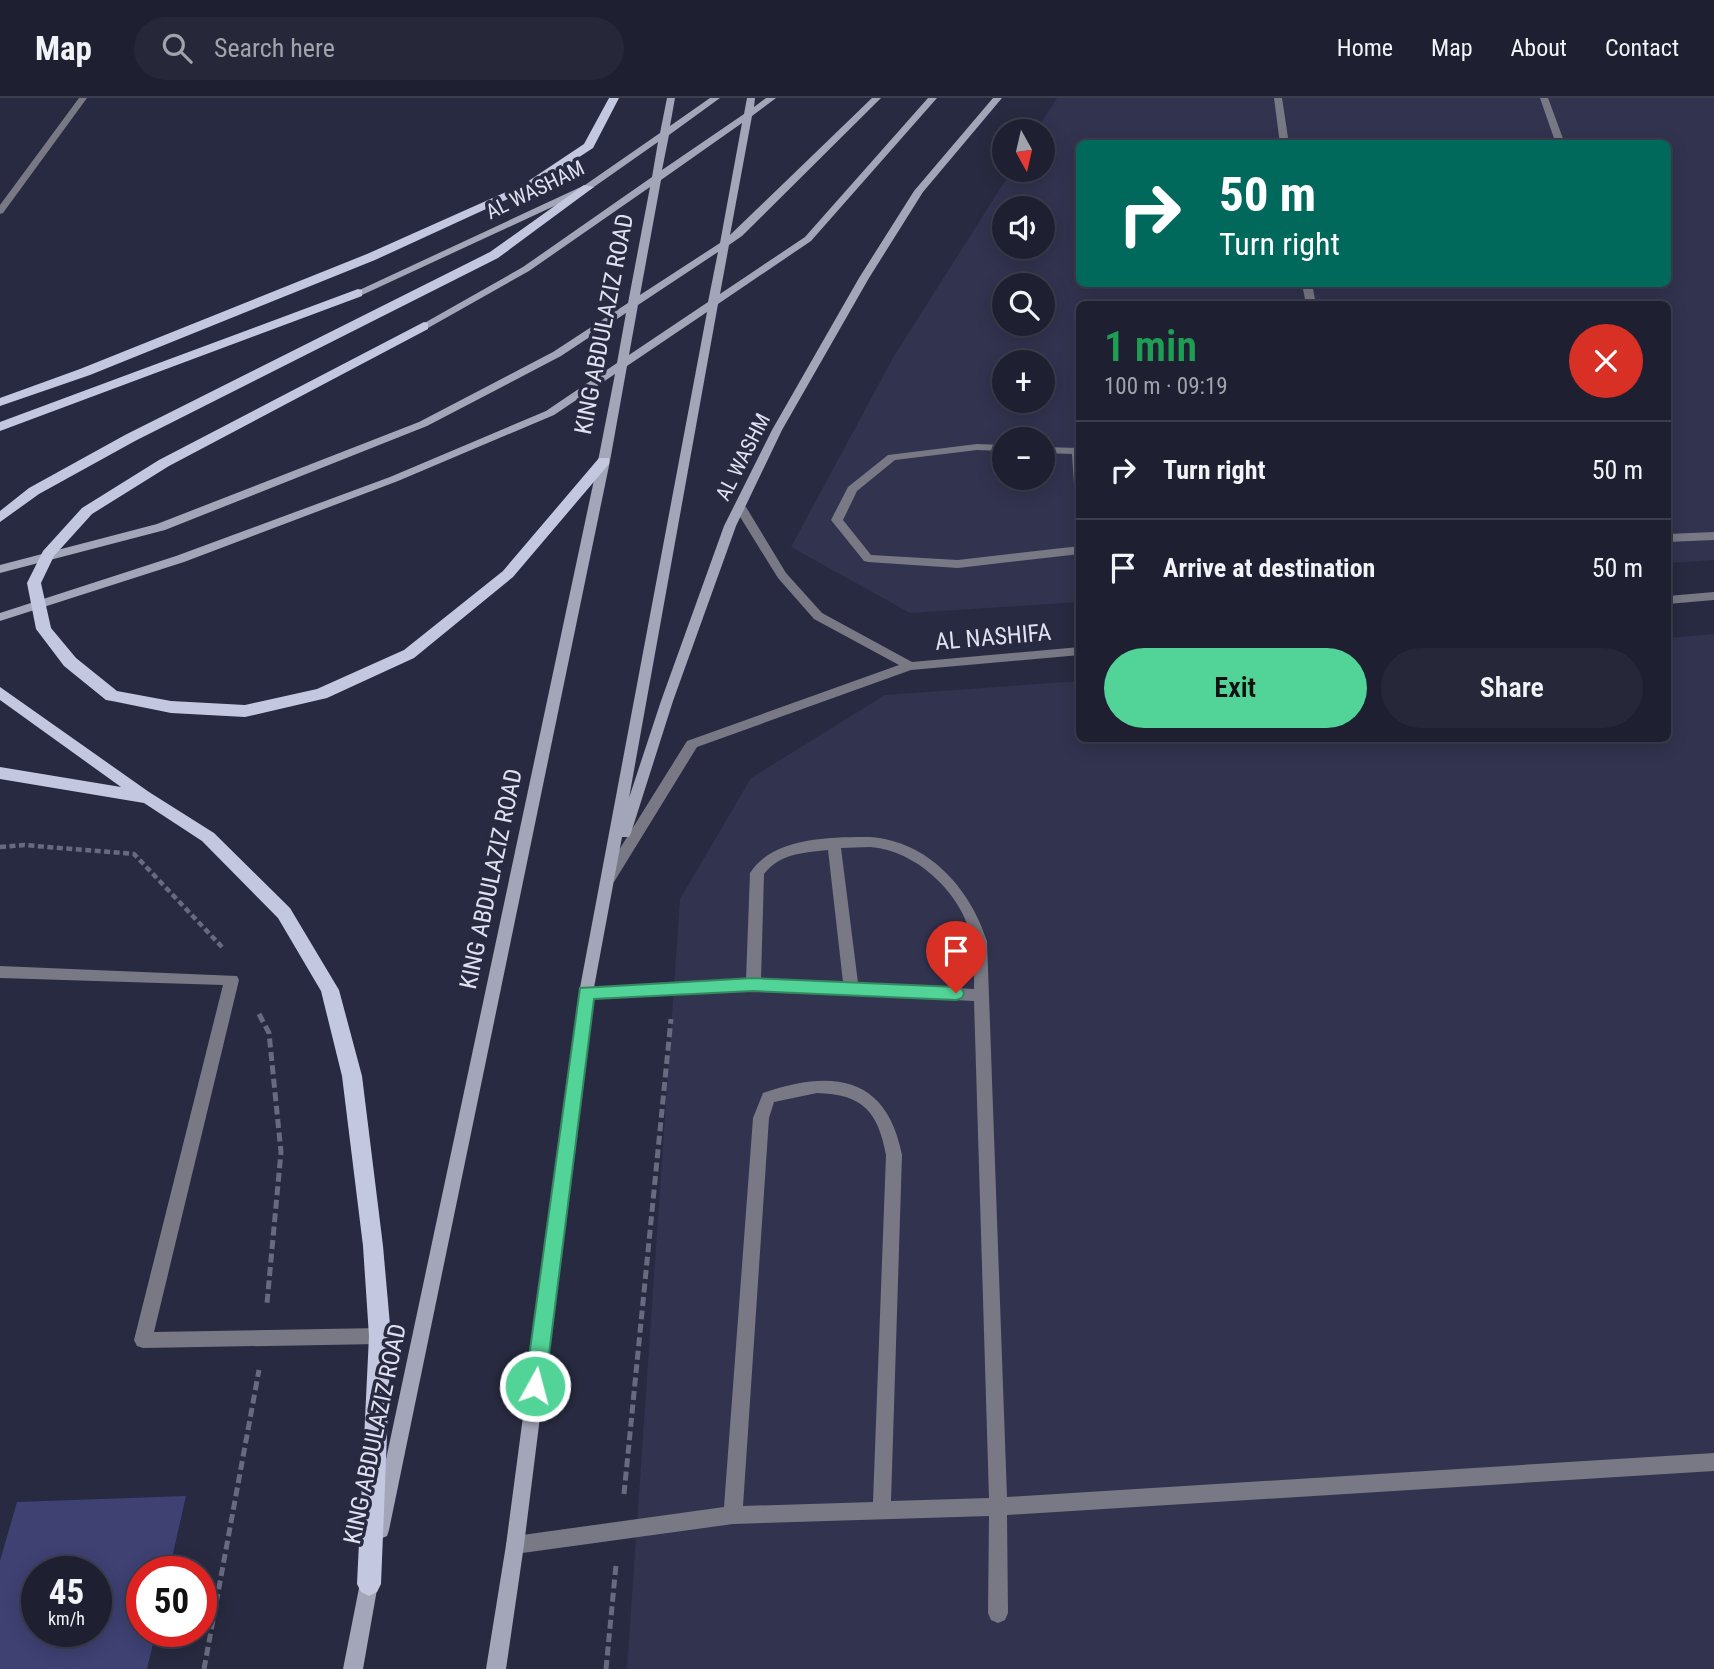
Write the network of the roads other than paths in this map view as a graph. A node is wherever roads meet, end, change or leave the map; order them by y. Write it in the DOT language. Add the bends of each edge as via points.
graph roads {
  1 [pos="83,98"];
  2 [pos="614,98"];
  3 [pos="671,98"];
  4 [pos="716,98"];
  5 [pos="751,98"];
  6 [pos="772,98"];
  7 [pos="877,98"];
  8 [pos="933,98"];
  9 [pos="998,98"];
  10 [pos="1278,98"];
  11 [pos="1544,98"];
  12 [pos="1284,140"];
  13 [pos="1560,140"];
  14 [pos="588,187"];
  15 [pos="0,211"];
  16 [pos="358,293"];
  17 [pos="424,326"];
  18 [pos="0,402"];
  19 [pos="0,427"];
  20 [pos="992,448"];
  21 [pos="1055,450"];
  22 [pos="1076,451"];
  23 [pos="604,461"];
  24 [pos="740,507"];
  25 [pos="0,518"];
  26 [pos="1714,536"];
  27 [pos="1671,538"];
  28 [pos="1076,550"];
  29 [pos="0,569"];
  30 [pos="1714,596"];
  31 [pos="1671,600"];
  32 [pos="0,617"];
  33 [pos="1076,651"];
  34 [pos="910,666"];
  35 [pos="0,692"];
  36 [pos="0,773"];
  37 [pos="148,798"];
  38 [pos="834,844"];
  39 [pos="609,878"];
  40 [pos="0,972"];
  41 [pos="753,984"];
  42 [pos="851,989"];
  43 [pos="586,993"];
  44 [pos="982,995"];
  45 [pos="380,1336"];
  46 [pos="1714,1462"];
  47 [pos="998,1507"];
  48 [pos="882,1511"];
  49 [pos="733,1515"];
  50 [pos="515,1545"];
  51 [pos="369,1584"];
  52 [pos="998,1613"];
  53 [pos="353,1669"];
  54 [pos="496,1669"];
  1 -- 15 [label="street"];
  2 -- 18 [label="main road" via="589,146 528,186 371,257"];
  3 -- 23 [label="street, KING ABDULAZIZ ROAD"];
  4 -- 14 [label="street, AL WASHAM"];
  5 -- 39 [label="street"];
  6 -- 17 [label="street" via="526,269"];
  7 -- 29 [label="street" via="739,234 556,354 423,424 161,527"];
  8 -- 32 [label="street" via="808,239 550,413 394,479 193,554"];
  9 -- 24 [label="street, AL WASHM" via="919,191 871,267 777,430"];
  10 -- 12 [label="street"];
  11 -- 13 [label="street"];
  14 -- 16 [label="street, AL WASHAM"];
  14 -- 25 [label="main road" via="494,255 130,438 34,491"];
  16 -- 19 [label="main road"];
  17 -- 23 [label="main road" via="164,463 87,510 48,554 34,583 44,629 70,662 112,696 171,707 245,710 321,694 410,654 508,574"];
  20 -- 28 [label="street" via="892,457 852,489 837,520 868,558 958,564"];
  21 -- 22 [label="street"];
  23 -- 51 [label="street, KING ABDULAZIZ ROAD"];
  24 -- 34 [label="street" via="782,575 818,616"];
  24 -- 39 [label="street, AL WASHM" via="667,701"];
  26 -- 27 [label="street"];
  30 -- 31 [label="street"];
  33 -- 34 [label="street, AL NASHIFA"];
  34 -- 39 [label="street, AL NASHIFA" via="692,744"];
  35 -- 37 [label="main road"];
  36 -- 37 [label="main road"];
  37 -- 45 [label="main road" via="208,836 284,914 330,990 352,1076"];
  38 -- 41 [label="street" via="778,851 757,873"];
  38 -- 42 [label="street"];
  38 -- 44 [label="street" via="897,846 932,867 976,922"];
  39 -- 43 [label="street"];
  40 -- 45 [label="street" via="232,980 143,1340"];
  41 -- 42 [label="street"];
  41 -- 43 [label="street"];
  42 -- 44 [label="street"];
  43 -- 50 [label="street"];
  44 -- 47 [label="street"];
  45 -- 51 [label="main road"];
  46 -- 47 [label="street"];
  47 -- 48 [label="street"];
  47 -- 52 [label="street"];
  48 -- 49 [label="street"];
  48 -- 49 [label="street" via="894,1155 886,1123 873,1105 858,1092 826,1086 768,1098 761,1118"];
  49 -- 50 [label="street"];
  50 -- 54 [label="street"];
  51 -- 53 [label="street, KING ABDULAZIZ ROAD"];
}
